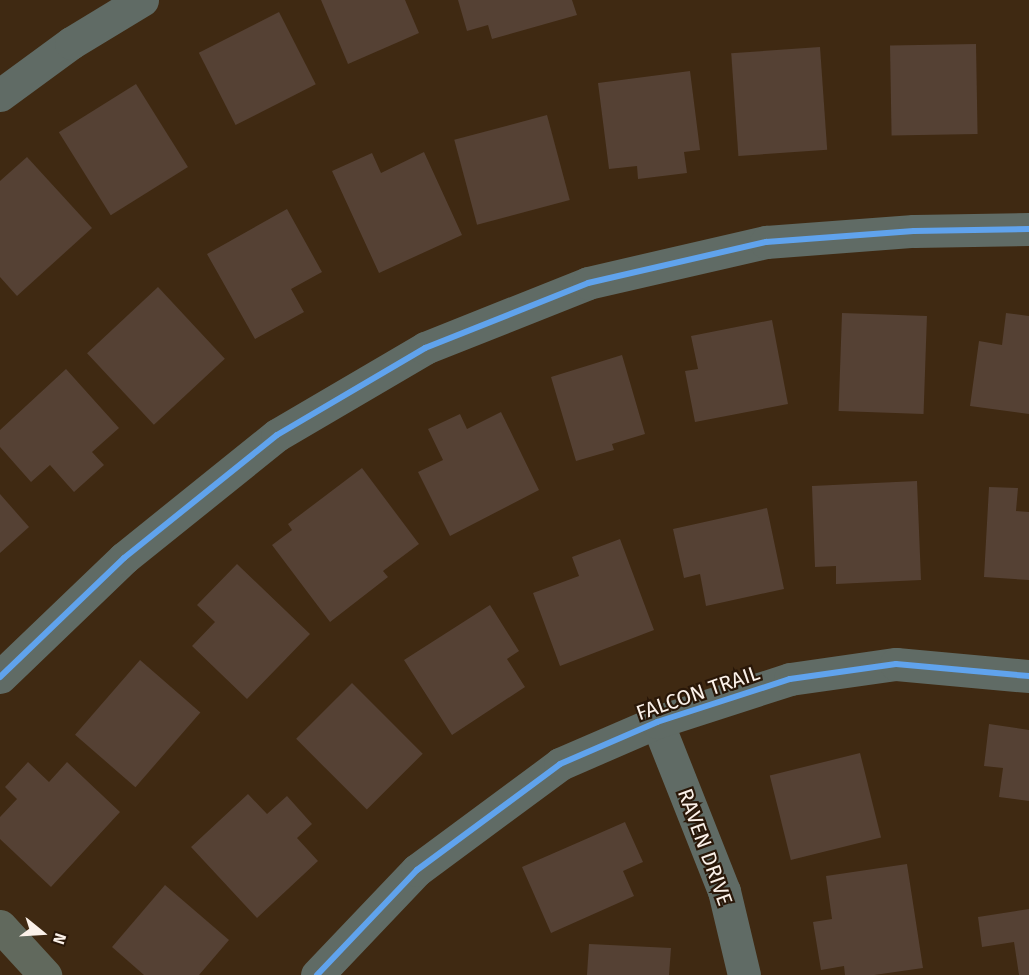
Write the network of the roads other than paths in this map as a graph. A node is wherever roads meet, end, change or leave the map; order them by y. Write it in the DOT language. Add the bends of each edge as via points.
graph roads {
  1 [pos="142,0"];
  2 [pos="0,95"];
  3 [pos="1029,218"];
  4 [pos="1029,229"];
  5 [pos="1029,676"];
  6 [pos="0,677"];
  7 [pos="657,722"];
  8 [pos="0,926"];
  9 [pos="45,975"];
  10 [pos="317,975"];
  11 [pos="744,975"];
  1 -- 2 [label="street"];
  3 -- 4 [label="street"];
  4 -- 6 [label="street" via="914,231 766,242 588,283 425,348 277,435 124,558"];
  5 -- 7 [label="street, FALCON TRAIL" via="896,664 790,679"];
  7 -- 10 [label="street, FALCON TRAIL" via="560,764 417,870"];
  7 -- 11 [label="street, RAVEN DRIVE" via="724,891"];
  8 -- 9 [label="main road"];
}
